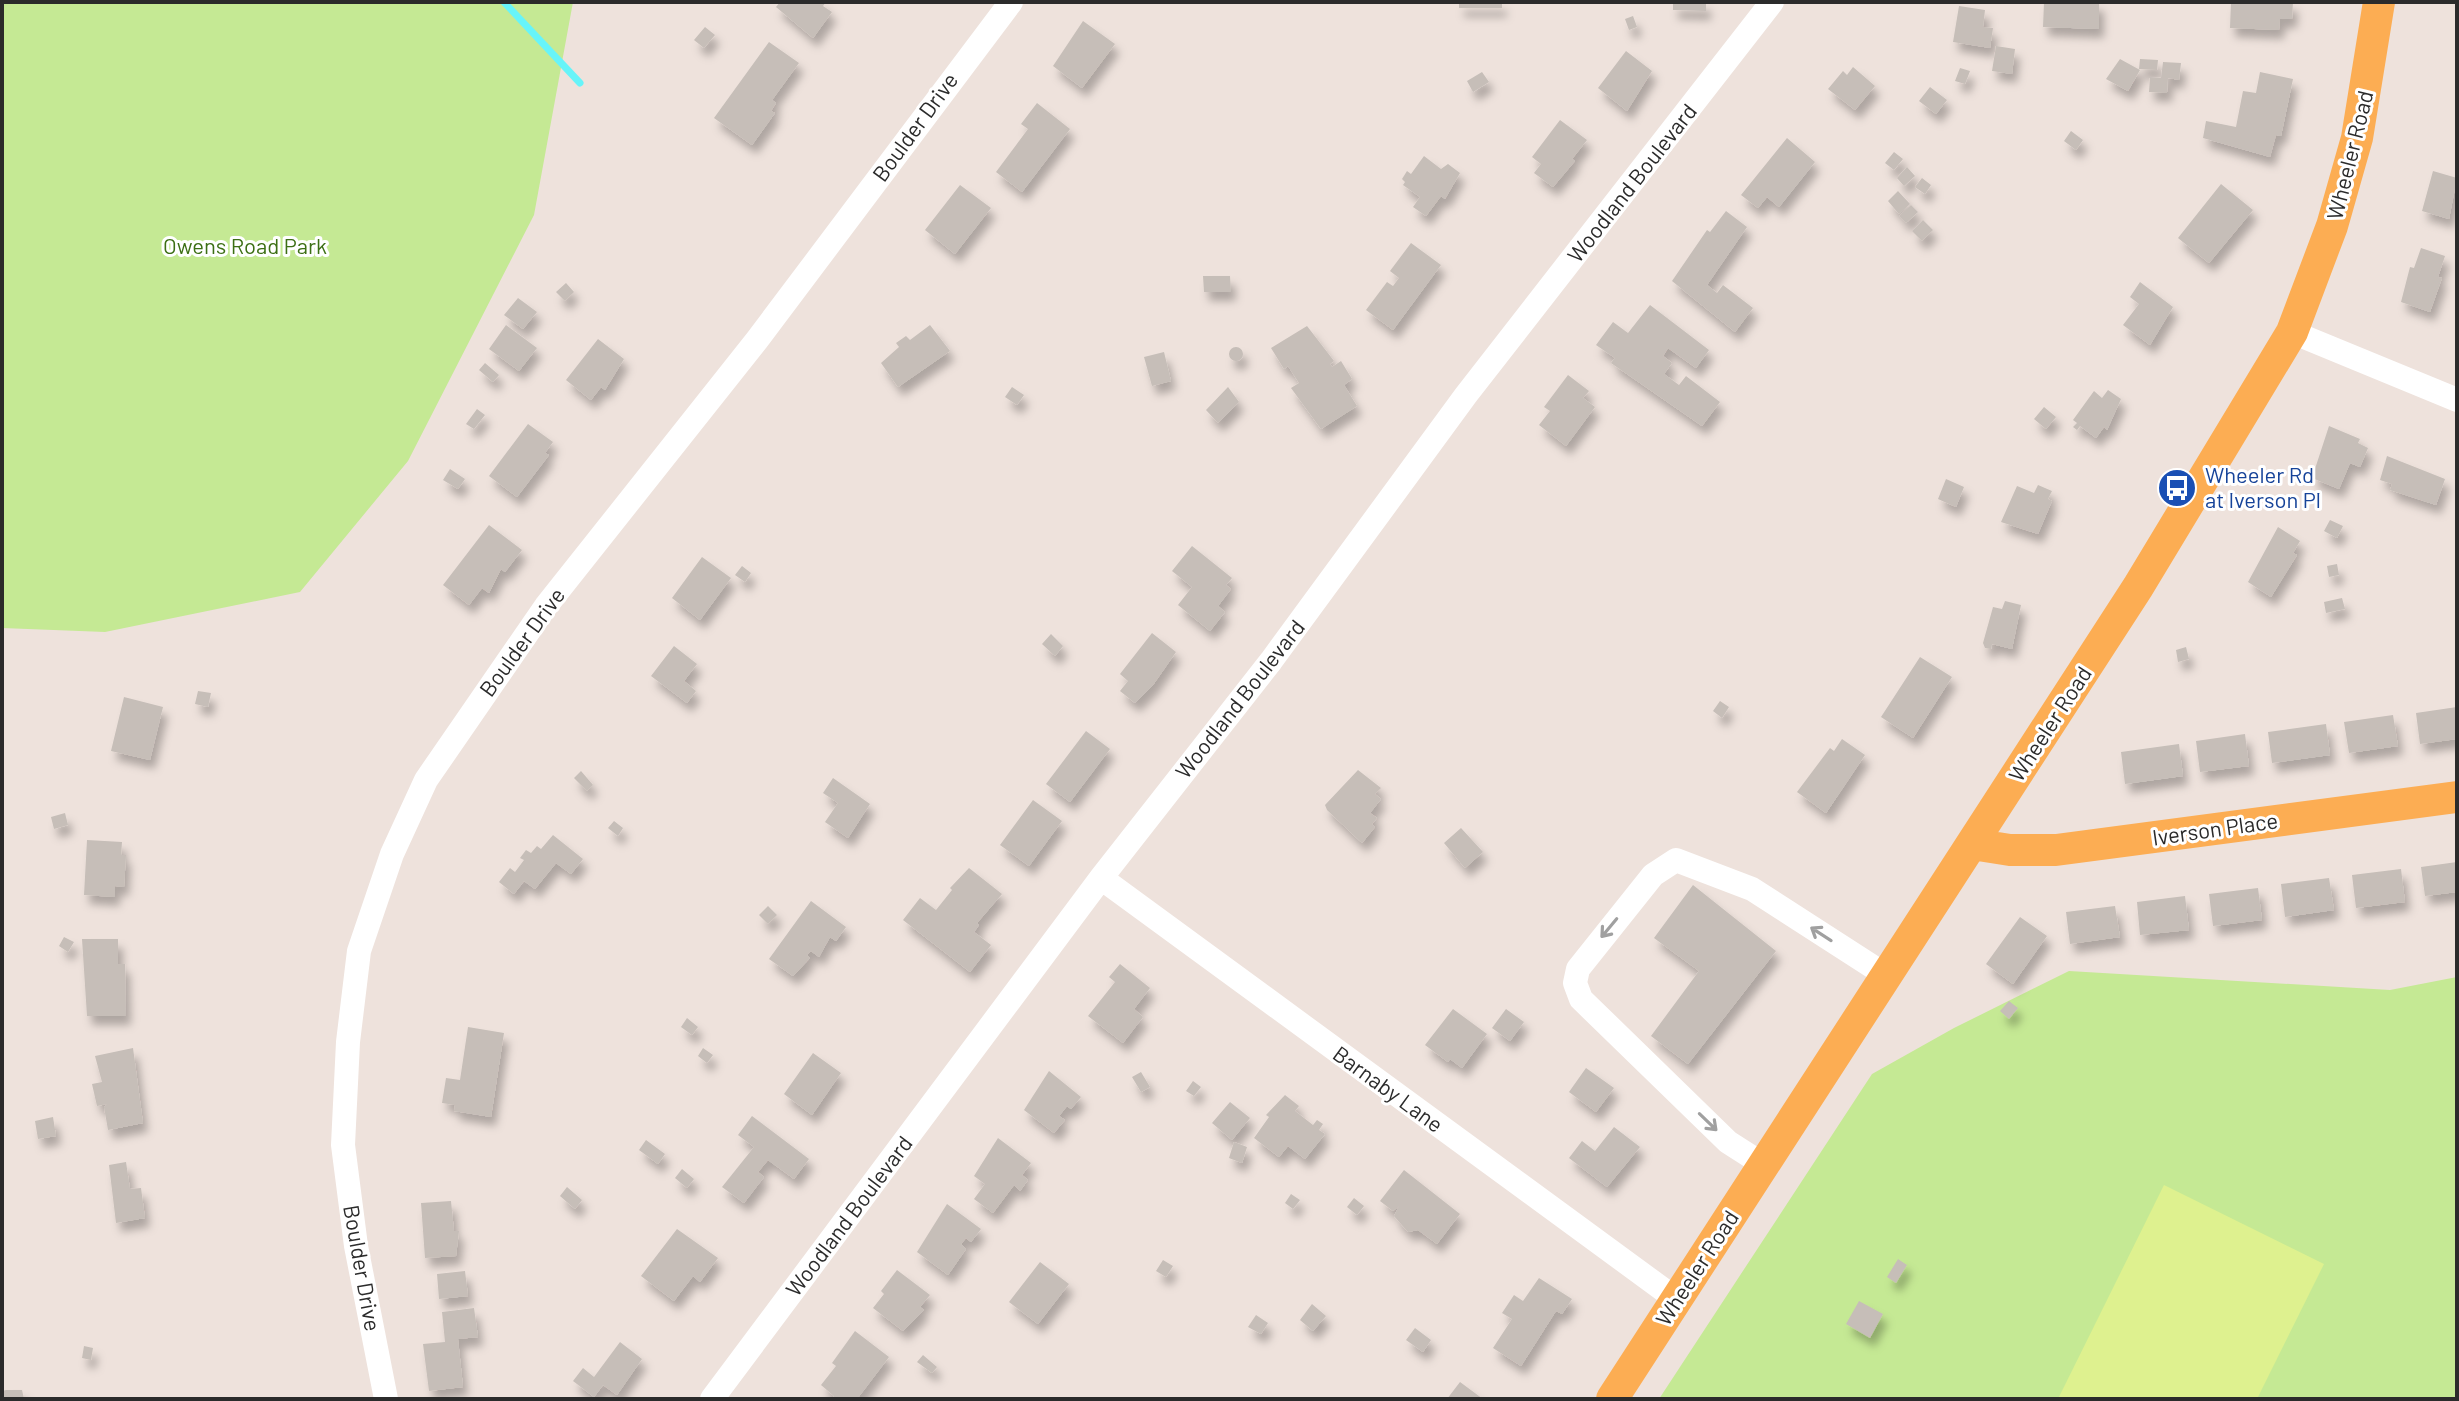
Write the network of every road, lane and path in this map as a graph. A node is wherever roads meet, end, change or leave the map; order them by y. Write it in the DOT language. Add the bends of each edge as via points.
graph roads {
  1 [pos="1011,2"];
  2 [pos="1772,2"];
  3 [pos="2379,2"];
  4 [pos="2292,332"];
  5 [pos="2457,400"];
  6 [pos="2457,797"];
  7 [pos="1972,844"];
  8 [pos="1101,878"];
  9 [pos="1887,976"];
  10 [pos="1764,1165"];
  11 [pos="1676,1299"];
  12 [pos="386,1399"];
  13 [pos="712,1399"];
  14 [pos="1612,1399"];
  1 -- 12 [label="street, Boulder Drive" via="757,340 546,606 426,780 392,854 359,951 343,1145 356,1246"];
  2 -- 8 [label="street, Woodland Boulevard"];
  3 -- 4 [label="main road, Wheeler Road" via="2357,138 2332,226"];
  4 -- 5 [label="street"];
  4 -- 7 [label="main road, Wheeler Road" via="2138,587"];
  6 -- 7 [label="main road, Iverson Place" via="2056,850"];
  7 -- 9 [label="main road, Wheeler Road"];
  8 -- 11 [label="street, Barnaby Lane"];
  8 -- 13 [label="street, Woodland Boulevard"];
  9 -- 10 [label="main road, Wheeler Road"];
  9 -- 10 [label="street, one-way" via="1752,889 1676,860 1653,875 1578,969 1575,983 1581,999 1728,1142"];
  10 -- 11 [label="main road, Wheeler Road"];
  11 -- 14 [label="main road, Wheeler Road"];
}
